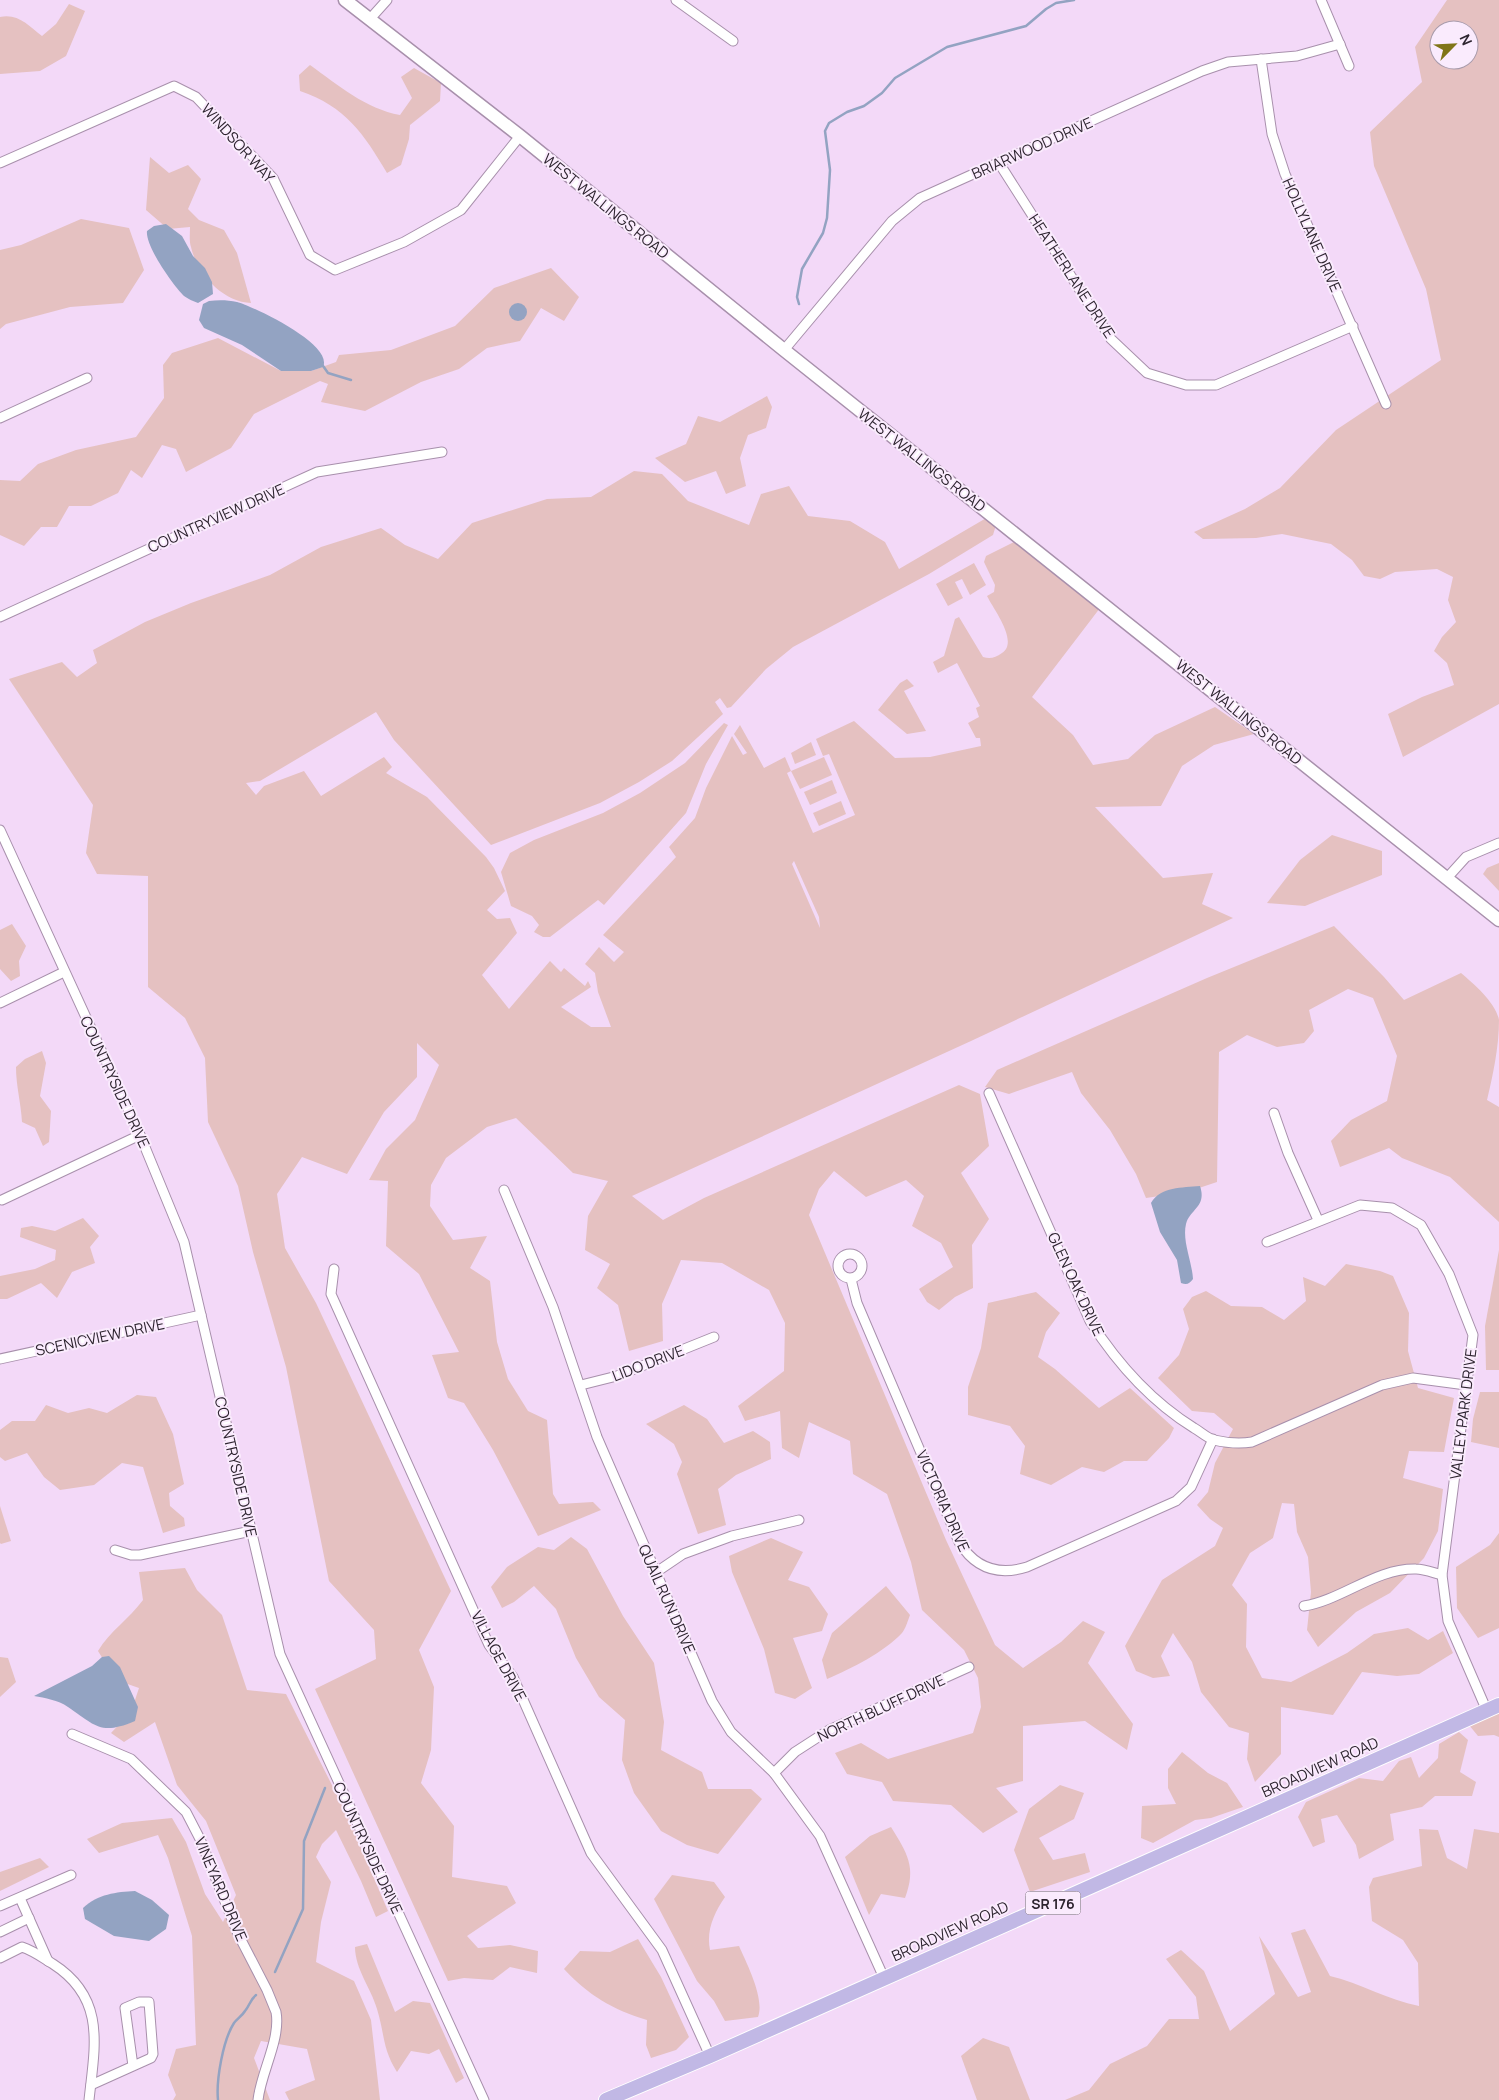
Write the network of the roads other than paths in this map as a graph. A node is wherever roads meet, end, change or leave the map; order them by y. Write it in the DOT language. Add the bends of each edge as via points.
graph roads {
  1 [pos="345,0"];
  2 [pos="387,0"];
  3 [pos="676,0"];
  4 [pos="1321,0"];
  5 [pos="369,20"];
  6 [pos="733,41"];
  7 [pos="1340,44"];
  8 [pos="1261,59"];
  9 [pos="1349,66"];
  10 [pos="520,136"];
  11 [pos="1000,163"];
  12 [pos="0,164"];
  13 [pos="1353,326"];
  14 [pos="784,350"];
  15 [pos="87,378"];
  16 [pos="1386,404"];
  17 [pos="0,418"];
  18 [pos="442,452"];
  19 [pos="0,616"];
  20 [pos="0,830"];
  21 [pos="1499,842"];
  22 [pos="1447,878"];
  23 [pos="1499,920"];
  24 [pos="64,972"];
  25 [pos="0,1003"];
  26 [pos="989,1093"];
  27 [pos="1274,1114"];
  28 [pos="140,1135"];
  29 [pos="504,1190"];
  30 [pos="2,1200"];
  31 [pos="1318,1220"];
  32 [pos="1268,1242"];
  33 [pos="334,1268"];
  34 [pos="851,1279"];
  35 [pos="201,1315"];
  36 [pos="714,1337"];
  37 [pos="0,1359"];
  38 [pos="581,1385"];
  39 [pos="1466,1385"];
  40 [pos="1213,1439"];
  41 [pos="798,1520"];
  42 [pos="252,1531"];
  43 [pos="115,1550"];
  44 [pos="655,1572"];
  45 [pos="1442,1575"];
  46 [pos="1304,1606"];
  47 [pos="969,1667"];
  48 [pos="1493,1708"];
  49 [pos="72,1734"];
  50 [pos="774,1773"];
  51 [pos="71,1876"];
  52 [pos="20,1898"];
  53 [pos="0,1906"];
  54 [pos="29,1918"];
  55 [pos="0,1932"];
  56 [pos="0,1958"];
  57 [pos="48,1961"];
  58 [pos="884,1978"];
  59 [pos="710,2056"];
  60 [pos="133,2066"];
  61 [pos="91,2085"];
  62 [pos="89,2100"];
  63 [pos="258,2100"];
  64 [pos="484,2100"];
  65 [pos="606,2100"];
  1 -- 5 [label="street, WEST WALLINGS ROAD"];
  2 -- 5 [label="street"];
  3 -- 6 [label="street"];
  4 -- 7 [label="street"];
  5 -- 10 [label="street, WEST WALLINGS ROAD"];
  7 -- 8 [label="street, BRIARWOOD DRIVE" via="1297,56"];
  7 -- 9 [label="street"];
  8 -- 11 [label="street, BRIARWOOD DRIVE" via="1228,62 1202,71"];
  8 -- 13 [label="street, HOLLYLANE DRIVE" via="1272,134 1285,174"];
  10 -- 12 [label="street, WINDSOR WAY" via="461,210 404,242 335,270 310,255 273,178 196,97 174,86"];
  10 -- 14 [label="street, WEST WALLINGS ROAD"];
  11 -- 13 [label="street, HEATHERLANE DRIVE" via="1111,339 1147,373 1186,385 1216,385"];
  11 -- 14 [label="street, BRIARWOOD DRIVE" via="920,198 892,220"];
  13 -- 16 [label="street, HOLLYLANE DRIVE"];
  14 -- 22 [label="street, WEST WALLINGS ROAD"];
  15 -- 17 [label="street"];
  18 -- 19 [label="street, COUNTRYVIEW DRIVE" via="317,472"];
  20 -- 24 [label="street, COUNTRYSIDE DRIVE"];
  21 -- 22 [label="street" via="1466,857"];
  22 -- 23 [label="street, WEST WALLINGS ROAD"];
  24 -- 25 [label="street"];
  24 -- 28 [label="street, COUNTRYSIDE DRIVE"];
  26 -- 40 [label="street, GLEN OAK DRIVE" via="1090,1321 1106,1346 1161,1406"];
  27 -- 31 [label="street"];
  28 -- 30 [label="street"];
  28 -- 35 [label="street, COUNTRYSIDE DRIVE" via="184,1242"];
  29 -- 38 [label="street, QUAIL RUN DRIVE" via="553,1307"];
  31 -- 32 [label="street, VALLEY PARK DRIVE"];
  31 -- 39 [label="street, VALLEY PARK DRIVE" via="1360,1205 1392,1208 1421,1225 1449,1274 1473,1335"];
  33 -- 59 [label="street, VILLAGE DRIVE" via="331,1294 489,1644 513,1677 591,1853 662,1950"];
  34 -- 40 [label="street, VICTORIA DRIVE" via="857,1303 959,1542 968,1557 986,1568 1011,1572 1027,1567 1176,1501 1195,1480"];
  35 -- 37 [label="street, SCENICVIEW DRIVE"];
  35 -- 42 [label="street, COUNTRYSIDE DRIVE"];
  36 -- 38 [label="street, LIDO DRIVE" via="618,1376"];
  38 -- 44 [label="street, QUAIL RUN DRIVE" via="597,1437"];
  39 -- 40 [label="street, GLEN OAK DRIVE" via="1414,1378 1382,1385 1252,1442 1238,1444"];
  39 -- 45 [label="street, VALLEY PARK DRIVE"];
  41 -- 44 [label="street" via="732,1536 691,1551"];
  42 -- 43 [label="street" via="140,1555 131,1556"];
  42 -- 64 [label="street, COUNTRYSIDE DRIVE" via="280,1654"];
  44 -- 50 [label="street, QUAIL RUN DRIVE" via="712,1701 731,1732"];
  45 -- 46 [label="street" via="1416,1569 1385,1575 1321,1603"];
  45 -- 48 [label="street, VALLEY PARK DRIVE" via="1448,1621"];
  47 -- 50 [label="street, NORTH BLUFF DRIVE" via="829,1730 795,1752"];
  48 -- 58 [label="main road, BROADVIEW ROAD / SR 176"];
  49 -- 63 [label="street, VINEYARD DRIVE" via="132,1759 170,1794 195,1827 222,1897 276,2012 276,2034 264,2068"];
  50 -- 58 [label="street, QUAIL RUN DRIVE" via="820,1836"];
  51 -- 52 [label="street"];
  52 -- 53 [label="street"];
  52 -- 54 [label="street"];
  54 -- 55 [label="street"];
  54 -- 57 [label="street"];
  56 -- 57 [label="street" via="22,1947"];
  57 -- 61 [label="street" via="80,1986 89,2004 94,2023"];
  58 -- 59 [label="main road, BROADVIEW ROAD / SR 176"];
  59 -- 65 [label="main road, BROADVIEW ROAD / SR 176"];
  60 -- 60 [label="street" via="125,2008 149,2002 153,2054"];
  60 -- 61 [label="street"];
  61 -- 62 [label="street"];
}
